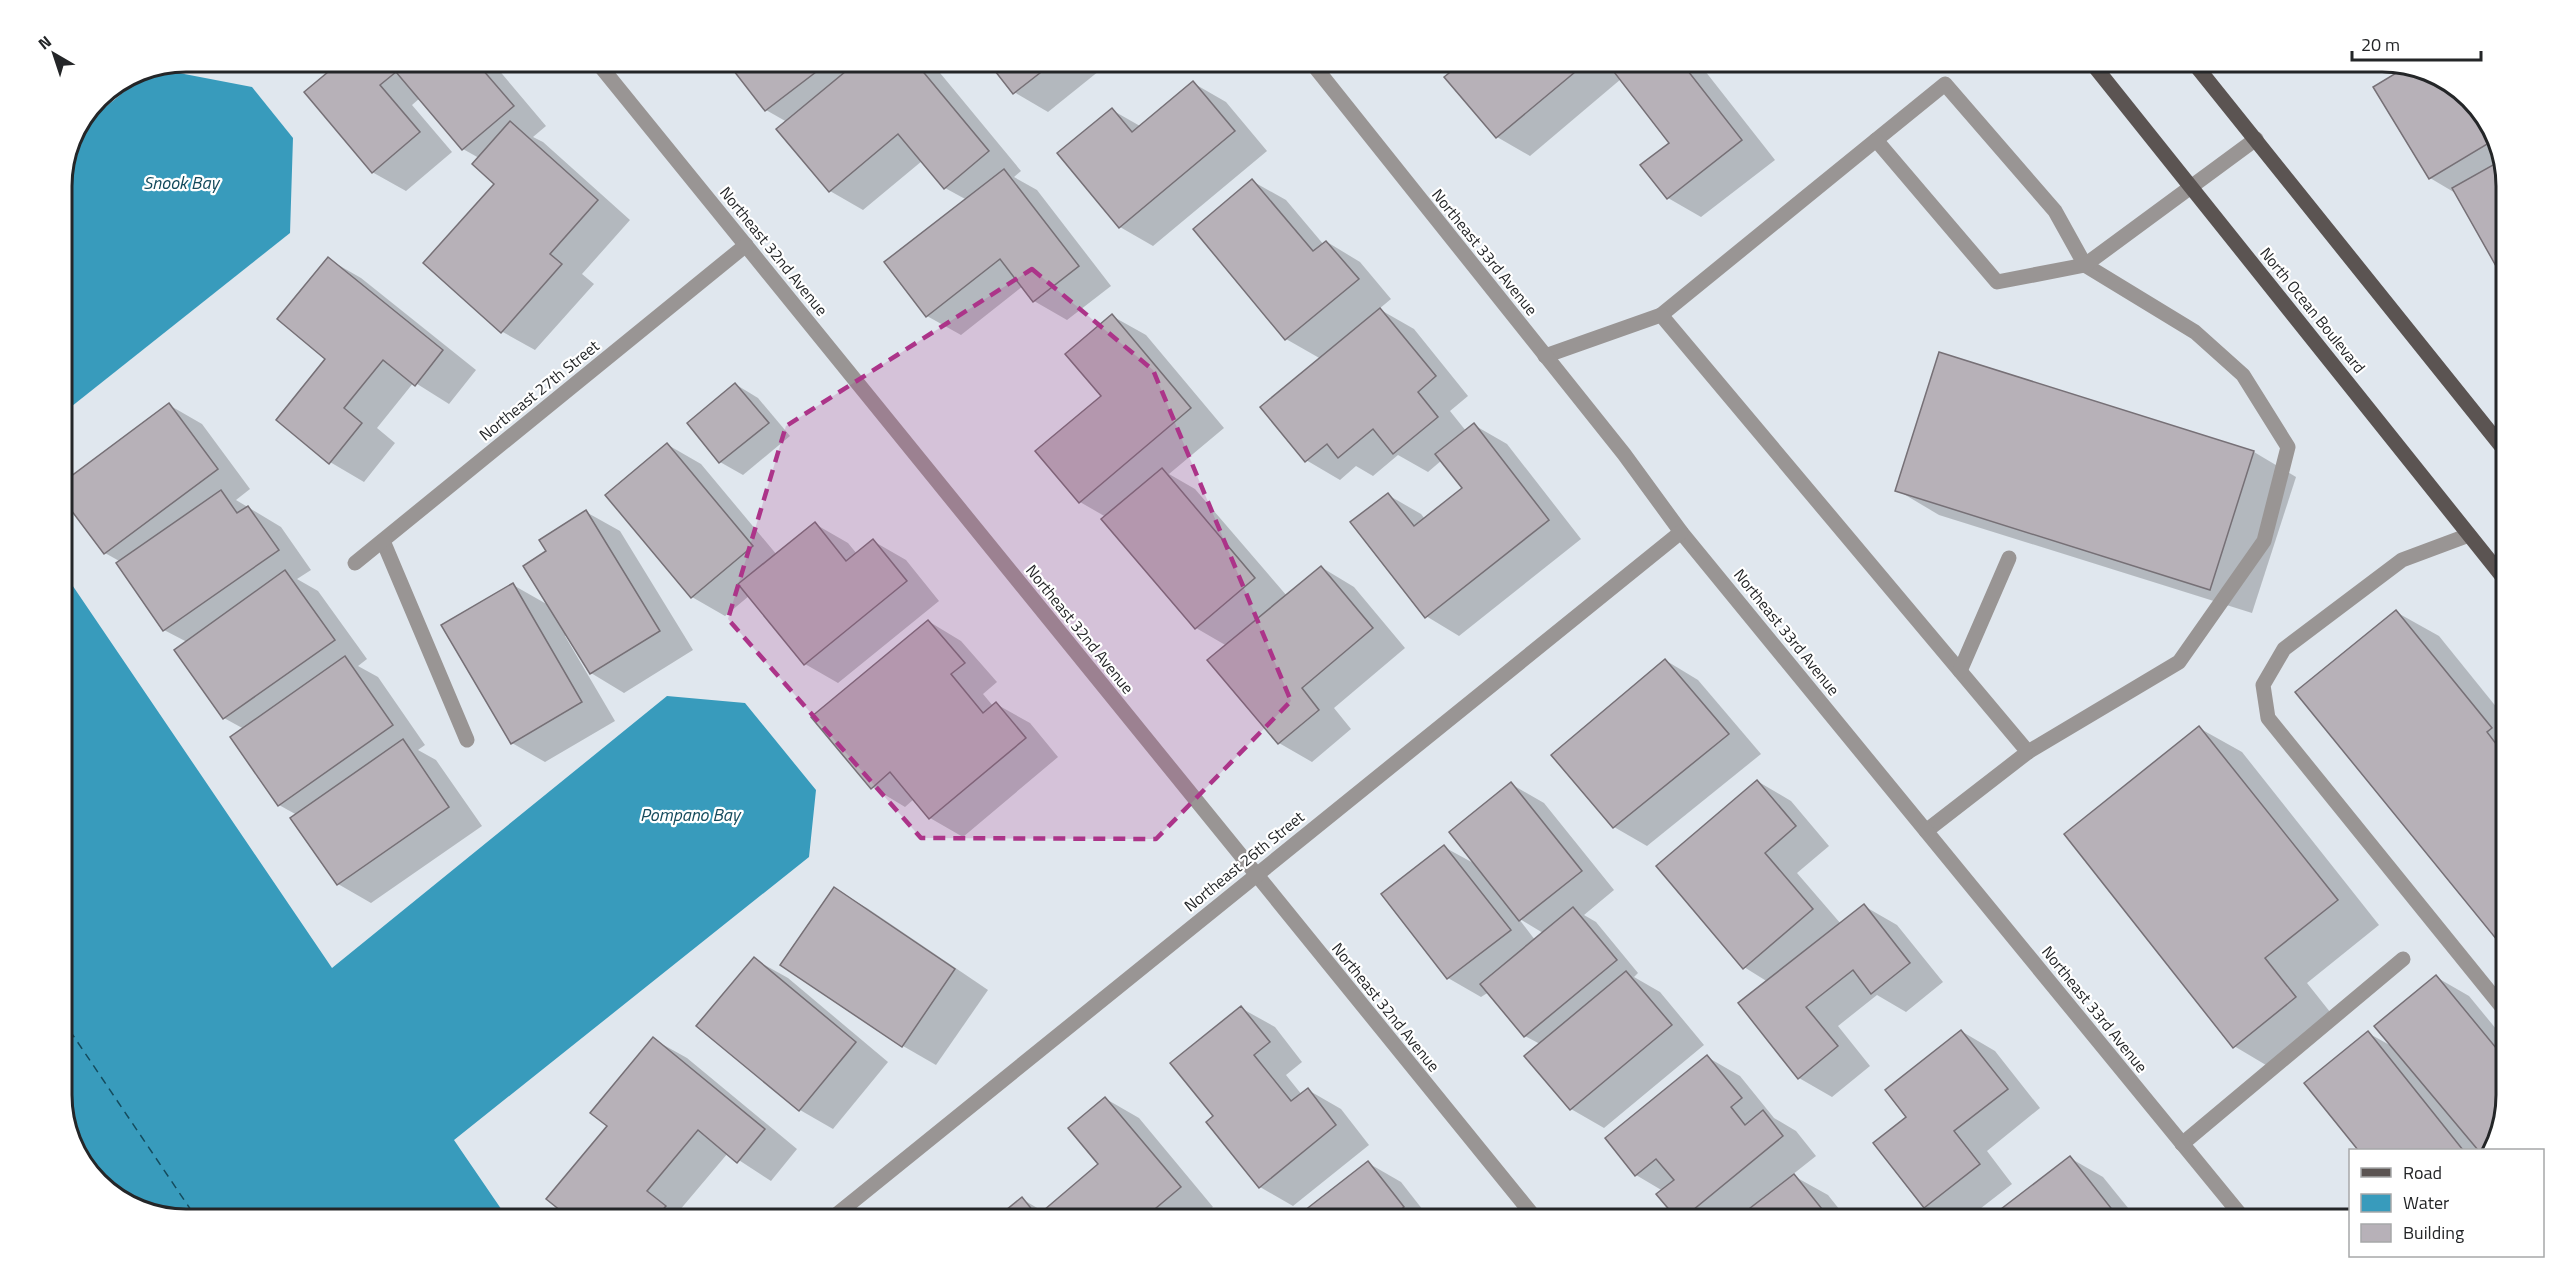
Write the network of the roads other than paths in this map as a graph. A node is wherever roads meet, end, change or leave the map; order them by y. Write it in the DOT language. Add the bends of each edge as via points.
graph roads {
  1 [pos="605,72"];
  2 [pos="1319,72"];
  3 [pos="2099,72"];
  4 [pos="2201,72"];
  5 [pos="2256,139"];
  6 [pos="1876,140"];
  7 [pos="2191,186"];
  8 [pos="746,245"];
  9 [pos="2085,265"];
  10 [pos="1661,315"];
  11 [pos="1545,356"];
  12 [pos="2496,439"];
  13 [pos="1681,532"];
  14 [pos="2469,535"];
  15 [pos="383,541"];
  16 [pos="2009,558"];
  17 [pos="355,563"];
  18 [pos="2496,569"];
  19 [pos="1960,672"];
  20 [pos="467,740"];
  21 [pos="2028,752"];
  22 [pos="1926,831"];
  23 [pos="1256,874"];
  24 [pos="2403,959"];
  25 [pos="2496,1000"];
  26 [pos="2182,1144"];
  27 [pos="845,1209"];
  28 [pos="1527,1209"];
  29 [pos="2235,1209"];
  1 -- 8 [label="street, Northeast 32nd Avenue"];
  2 -- 11 [label="street, Northeast 33rd Avenue"];
  3 -- 7 [label="main road, North Ocean Boulevard"];
  4 -- 5 [label="main road"];
  5 -- 7 [label="street"];
  5 -- 12 [label="main road"];
  6 -- 9 [label="street" via="1997,282"];
  6 -- 9 [label="street" via="1946,84 2055,211"];
  6 -- 10 [label="street"];
  7 -- 9 [label="street"];
  7 -- 14 [label="main road, North Ocean Boulevard"];
  8 -- 15 [label="street, Northeast 27th Street"];
  8 -- 23 [label="street, Northeast 32nd Avenue"];
  9 -- 21 [label="street" via="2195,332 2243,375 2288,447 2264,541 2179,662"];
  10 -- 11 [label="street"];
  10 -- 19 [label="street"];
  11 -- 13 [label="street, Northeast 33rd Avenue"];
  13 -- 22 [label="street, Northeast 33rd Avenue"];
  13 -- 23 [label="street, Northeast 26th Street"];
  14 -- 18 [label="main road, North Ocean Boulevard"];
  14 -- 25 [label="street" via="2402,560 2284,649 2263,685 2268,718"];
  15 -- 17 [label="street, Northeast 27th Street"];
  15 -- 20 [label="street"];
  16 -- 19 [label="street"];
  19 -- 21 [label="street"];
  21 -- 22 [label="street"];
  22 -- 26 [label="street, Northeast 33rd Avenue"];
  23 -- 27 [label="street, Northeast 26th Street"];
  23 -- 28 [label="street, Northeast 32nd Avenue"];
  24 -- 26 [label="street"];
  26 -- 29 [label="street, Northeast 33rd Avenue"];
}
